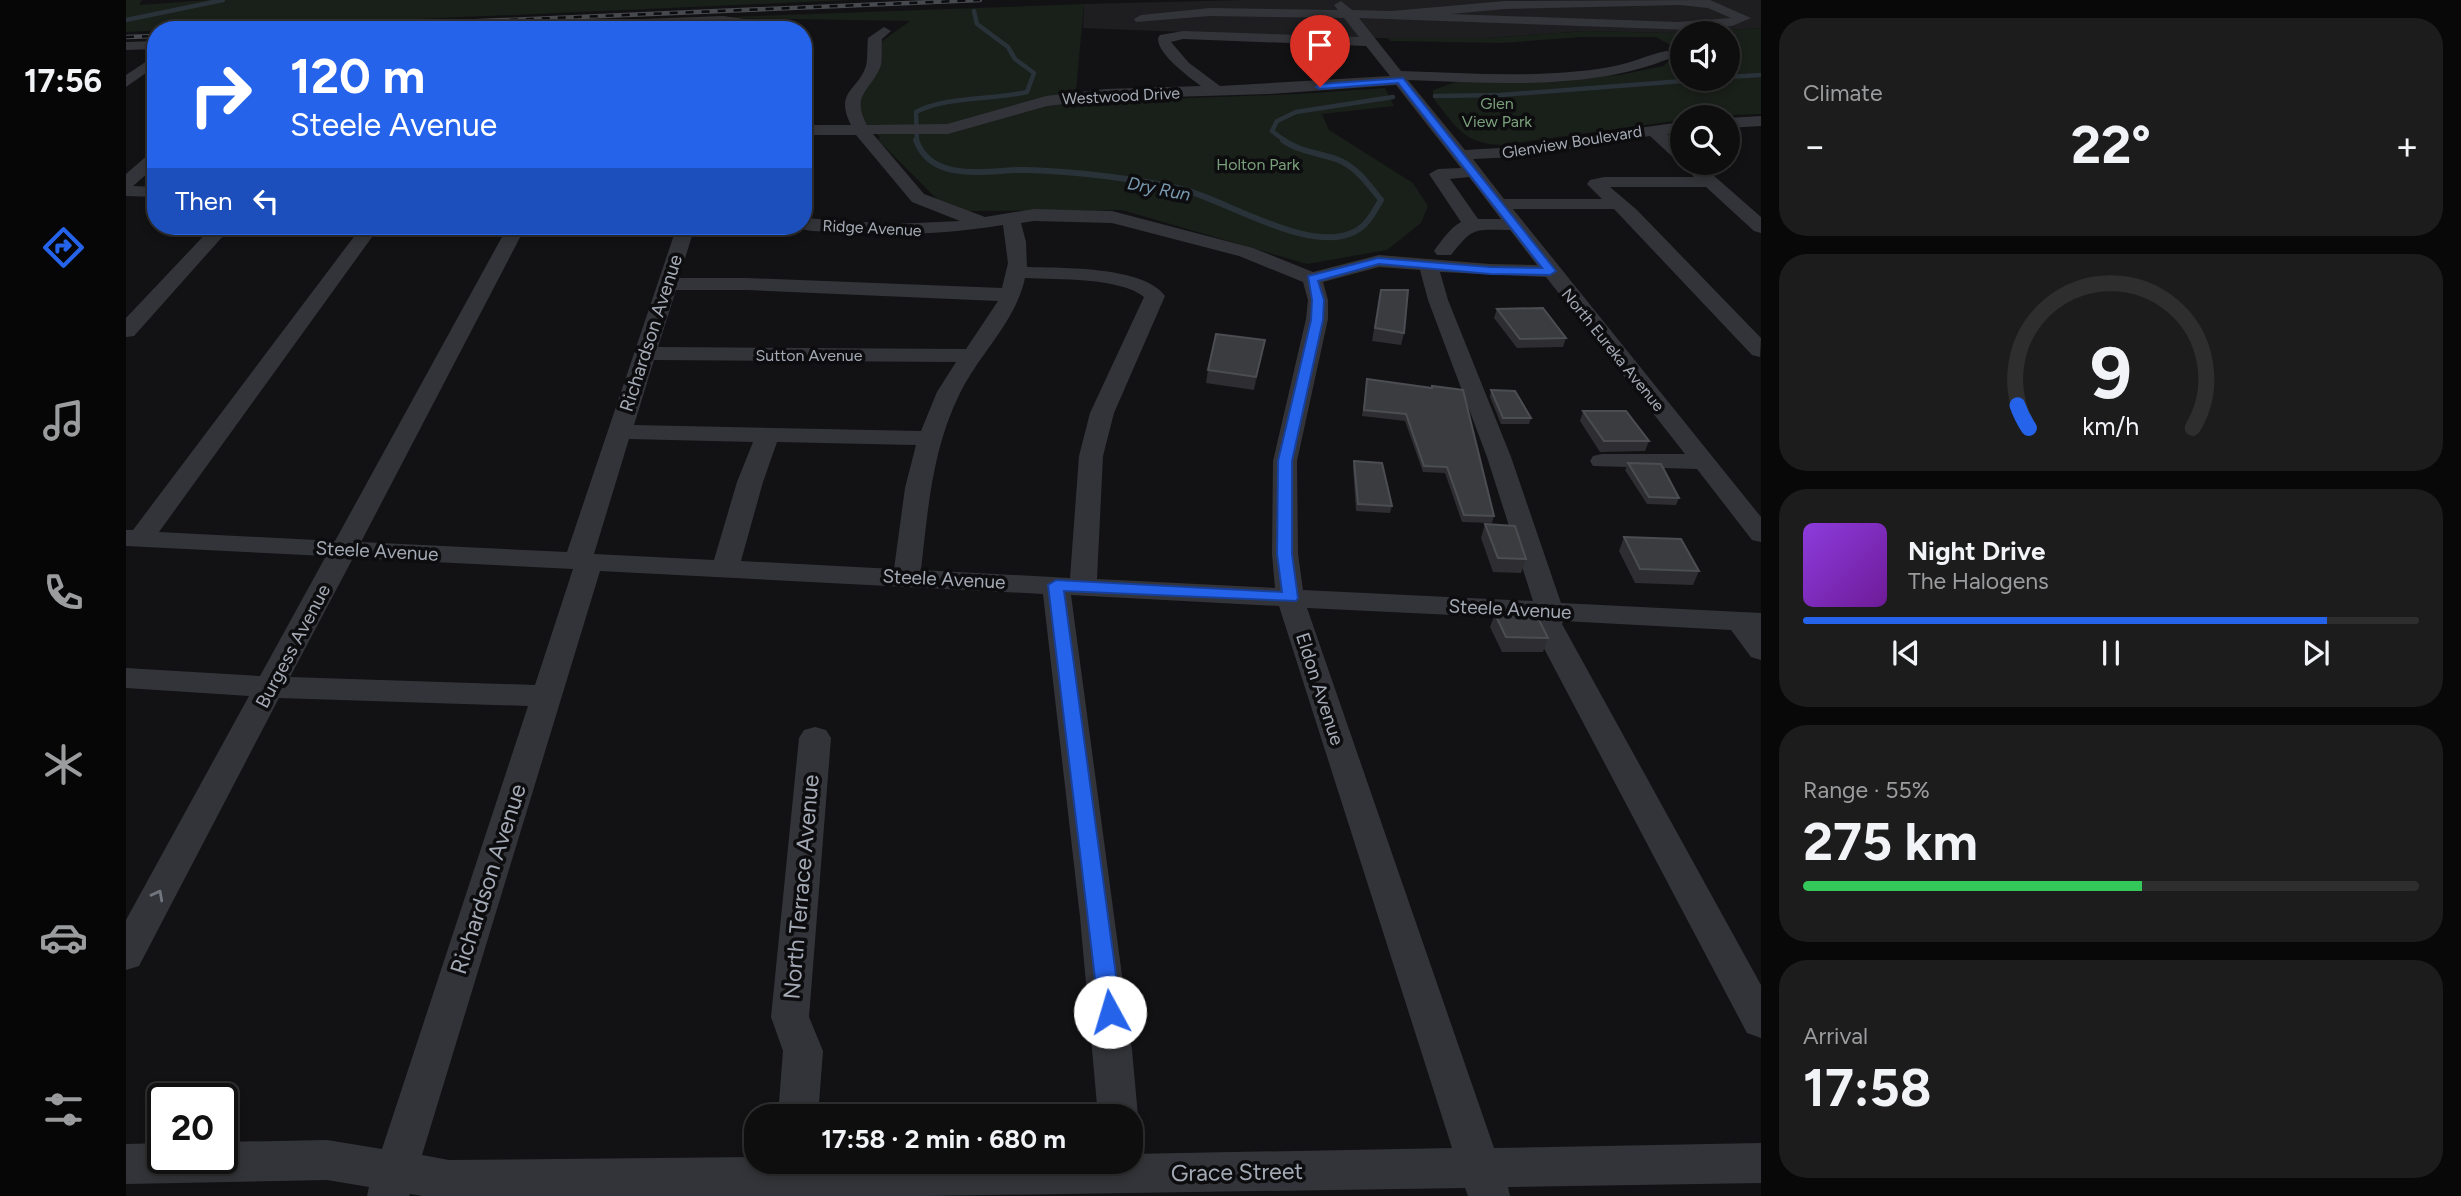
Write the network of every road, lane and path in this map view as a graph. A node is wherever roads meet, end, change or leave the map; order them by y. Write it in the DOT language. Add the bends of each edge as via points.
graph roads {
  1 [pos="1337,0"];
  2 [pos="1349,15"];
  3 [pos="1392,15"];
  4 [pos="1141,19"];
  5 [pos="706,21"];
  6 [pos="727,21"];
  7 [pos="884,31"];
  8 [pos="1370,42"];
  9 [pos="147,45"];
  10 [pos="126,46"];
  11 [pos="1667,55"];
  12 [pos="147,66"];
  13 [pos="126,82"];
  14 [pos="1406,86"];
  15 [pos="1217,91"];
  16 [pos="1761,121"];
  17 [pos="1740,122"];
  18 [pos="1670,128"];
  19 [pos="861,129"];
  20 [pos="812,130"];
  21 [pos="1653,130"];
  22 [pos="1670,145"];
  23 [pos="1461,155"];
  24 [pos="147,165"];
  25 [pos="1474,172"];
  26 [pos="1702,175"];
  27 [pos="1710,182"];
  28 [pos="126,183"];
  29 [pos="126,191"];
  30 [pos="147,192"];
  31 [pos="918,198"];
  32 [pos="1499,204"];
  33 [pos="1616,204"];
  34 [pos="1011,219"];
  35 [pos="983,223"];
  36 [pos="1472,224"];
  37 [pos="812,225"];
  38 [pos="1515,225"];
  39 [pos="1761,227"];
  40 [pos="853,229"];
  41 [pos="215,235"];
  42 [pos="364,235"];
  43 [pos="512,235"];
  44 [pos="683,235"];
  45 [pos="1436,258"];
  46 [pos="1550,271"];
  47 [pos="1017,272"];
  48 [pos="1312,279"];
  49 [pos="667,284"];
  50 [pos="1012,295"];
  51 [pos="126,331"];
  52 [pos="1761,351"];
  53 [pos="645,353"];
  54 [pos="974,356"];
  55 [pos="620,432"];
  56 [pos="768,435"];
  57 [pos="929,439"];
  58 [pos="1602,461"];
  59 [pos="1703,462"];
  60 [pos="1761,534"];
  61 [pos="133,539"];
  62 [pos="345,549"];
  63 [pos="584,561"];
  64 [pos="725,568"];
  65 [pos="906,578"];
  66 [pos="1069,586"];
  67 [pos="1290,598"];
  68 [pos="1550,611"];
  69 [pos="1751,621"];
  70 [pos="1761,650"];
  71 [pos="126,678"];
  72 [pos="271,687"];
  73 [pos="546,696"];
  74 [pos="815,738"];
  75 [pos="126,955"];
  76 [pos="1761,1021"];
  77 [pos="799,1104"];
  78 [pos="1117,1104"];
  79 [pos="1761,1163"];
  80 [pos="126,1164"];
  81 [pos="1124,1177"];
  82 [pos="780,1178"];
  83 [pos="1484,1181"];
  84 [pos="392,1183"];
  1 -- 2 [label="street, North Eureka Avenue"];
  2 -- 3 [label="street"];
  2 -- 4 [label="street" via="1210,12"];
  2 -- 8 [label="street, North Eureka Avenue"];
  3 -- 3 [label="street" via="1505,5 1680,1 1711,4 1744,18 1685,25"];
  5 -- 6 [label="street"];
  7 -- 19 [label="street" via="875,38 873,67 851,103"];
  8 -- 14 [label="street, North Eureka Avenue"];
  8 -- 15 [label="street" via="1165,38 1172,55"];
  9 -- 10 [label="street"];
  11 -- 14 [label="street, Westwood Drive" via="1646,66 1610,72"];
  12 -- 13 [label="street"];
  14 -- 15 [label="street, Westwood Drive"];
  14 -- 23 [label="street, North Eureka Avenue"];
  15 -- 19 [label="street, Westwood Drive" via="1075,97 956,127"];
  16 -- 17 [label="street"];
  18 -- 21 [label="street, Glenview Boulevard"];
  19 -- 20 [label="street, Westwood Drive"];
  19 -- 31 [label="street"];
  21 -- 22 [label="street"];
  21 -- 23 [label="street, Glenview Boulevard" via="1537,151"];
  23 -- 25 [label="street, North Eureka Avenue"];
  24 -- 28 [label="street"];
  25 -- 32 [label="street, North Eureka Avenue"];
  25 -- 36 [label="street" via="1438,174"];
  26 -- 27 [label="street"];
  27 -- 33 [label="street" via="1596,184"];
  27 -- 39 [label="street"];
  29 -- 30 [label="street"];
  31 -- 35 [label="street"];
  31 -- 40 [label="street" via="900,213"];
  32 -- 33 [label="street"];
  32 -- 38 [label="street, North Eureka Avenue"];
  33 -- 52 [label="street"];
  34 -- 35 [label="street"];
  34 -- 47 [label="street"];
  34 -- 48 [label="street" via="1086,215 1138,222 1247,252"];
  35 -- 40 [label="street, Ridge Avenue" via="914,231"];
  36 -- 38 [label="street"];
  36 -- 45 [label="street"];
  37 -- 40 [label="street, Ridge Avenue"];
  38 -- 46 [label="street, North Eureka Avenue"];
  41 -- 51 [label="street"];
  42 -- 61 [label="street"];
  43 -- 62 [label="street, Burgess Avenue"];
  44 -- 49 [label="street, Richardson Avenue"];
  45 -- 46 [label="street"];
  45 -- 48 [label="street" via="1378,261"];
  45 -- 68 [label="street" via="1438,300 1499,457"];
  46 -- 59 [label="street, North Eureka Avenue"];
  47 -- 50 [label="street"];
  47 -- 66 [label="street" via="1129,282 1155,296 1102,413"];
  48 -- 67 [label="street, Eldon Avenue" via="1317,320 1285,461"];
  49 -- 50 [label="street"];
  49 -- 53 [label="street, Richardson Avenue"];
  50 -- 54 [label="street"];
  53 -- 54 [label="street, Sutton Avenue"];
  53 -- 55 [label="street, Richardson Avenue"];
  54 -- 57 [label="street" via="953,385"];
  55 -- 56 [label="street"];
  55 -- 63 [label="street, Richardson Avenue"];
  56 -- 57 [label="street"];
  56 -- 64 [label="street"];
  57 -- 65 [label="street"];
  58 -- 59 [label="street"];
  59 -- 60 [label="street, North Eureka Avenue"];
  61 -- 62 [label="street, Steele Avenue"];
  62 -- 63 [label="street, Steele Avenue"];
  62 -- 72 [label="street, Burgess Avenue"];
  63 -- 64 [label="street, Steele Avenue"];
  63 -- 73 [label="street, Richardson Avenue"];
  64 -- 65 [label="street, Steele Avenue"];
  65 -- 66 [label="street, Steele Avenue"];
  66 -- 67 [label="street, Steele Avenue"];
  66 -- 78 [label="street" via="1078,769 1096,886"];
  67 -- 68 [label="street, Steele Avenue"];
  67 -- 83 [label="street, Eldon Avenue"];
  68 -- 69 [label="street, Steele Avenue"];
  68 -- 76 [label="street" via="1548,624 1554,639"];
  69 -- 70 [label="street"];
  71 -- 72 [label="street"];
  72 -- 73 [label="street"];
  75 -- 72 [label="street, Burgess Avenue, one-way"];
  73 -- 84 [label="street, Richardson Avenue"];
  74 -- 77 [label="street, North Terrace Avenue" via="790,1017 803,1051"];
  79 -- 83 [label="street, Grace Street"];
  80 -- 84 [label="street, Grace Street" via="327,1160"];
  81 -- 82 [label="street, Grace Street"];
  81 -- 83 [label="street, Grace Street"];
  82 -- 84 [label="street, Grace Street"];
}
